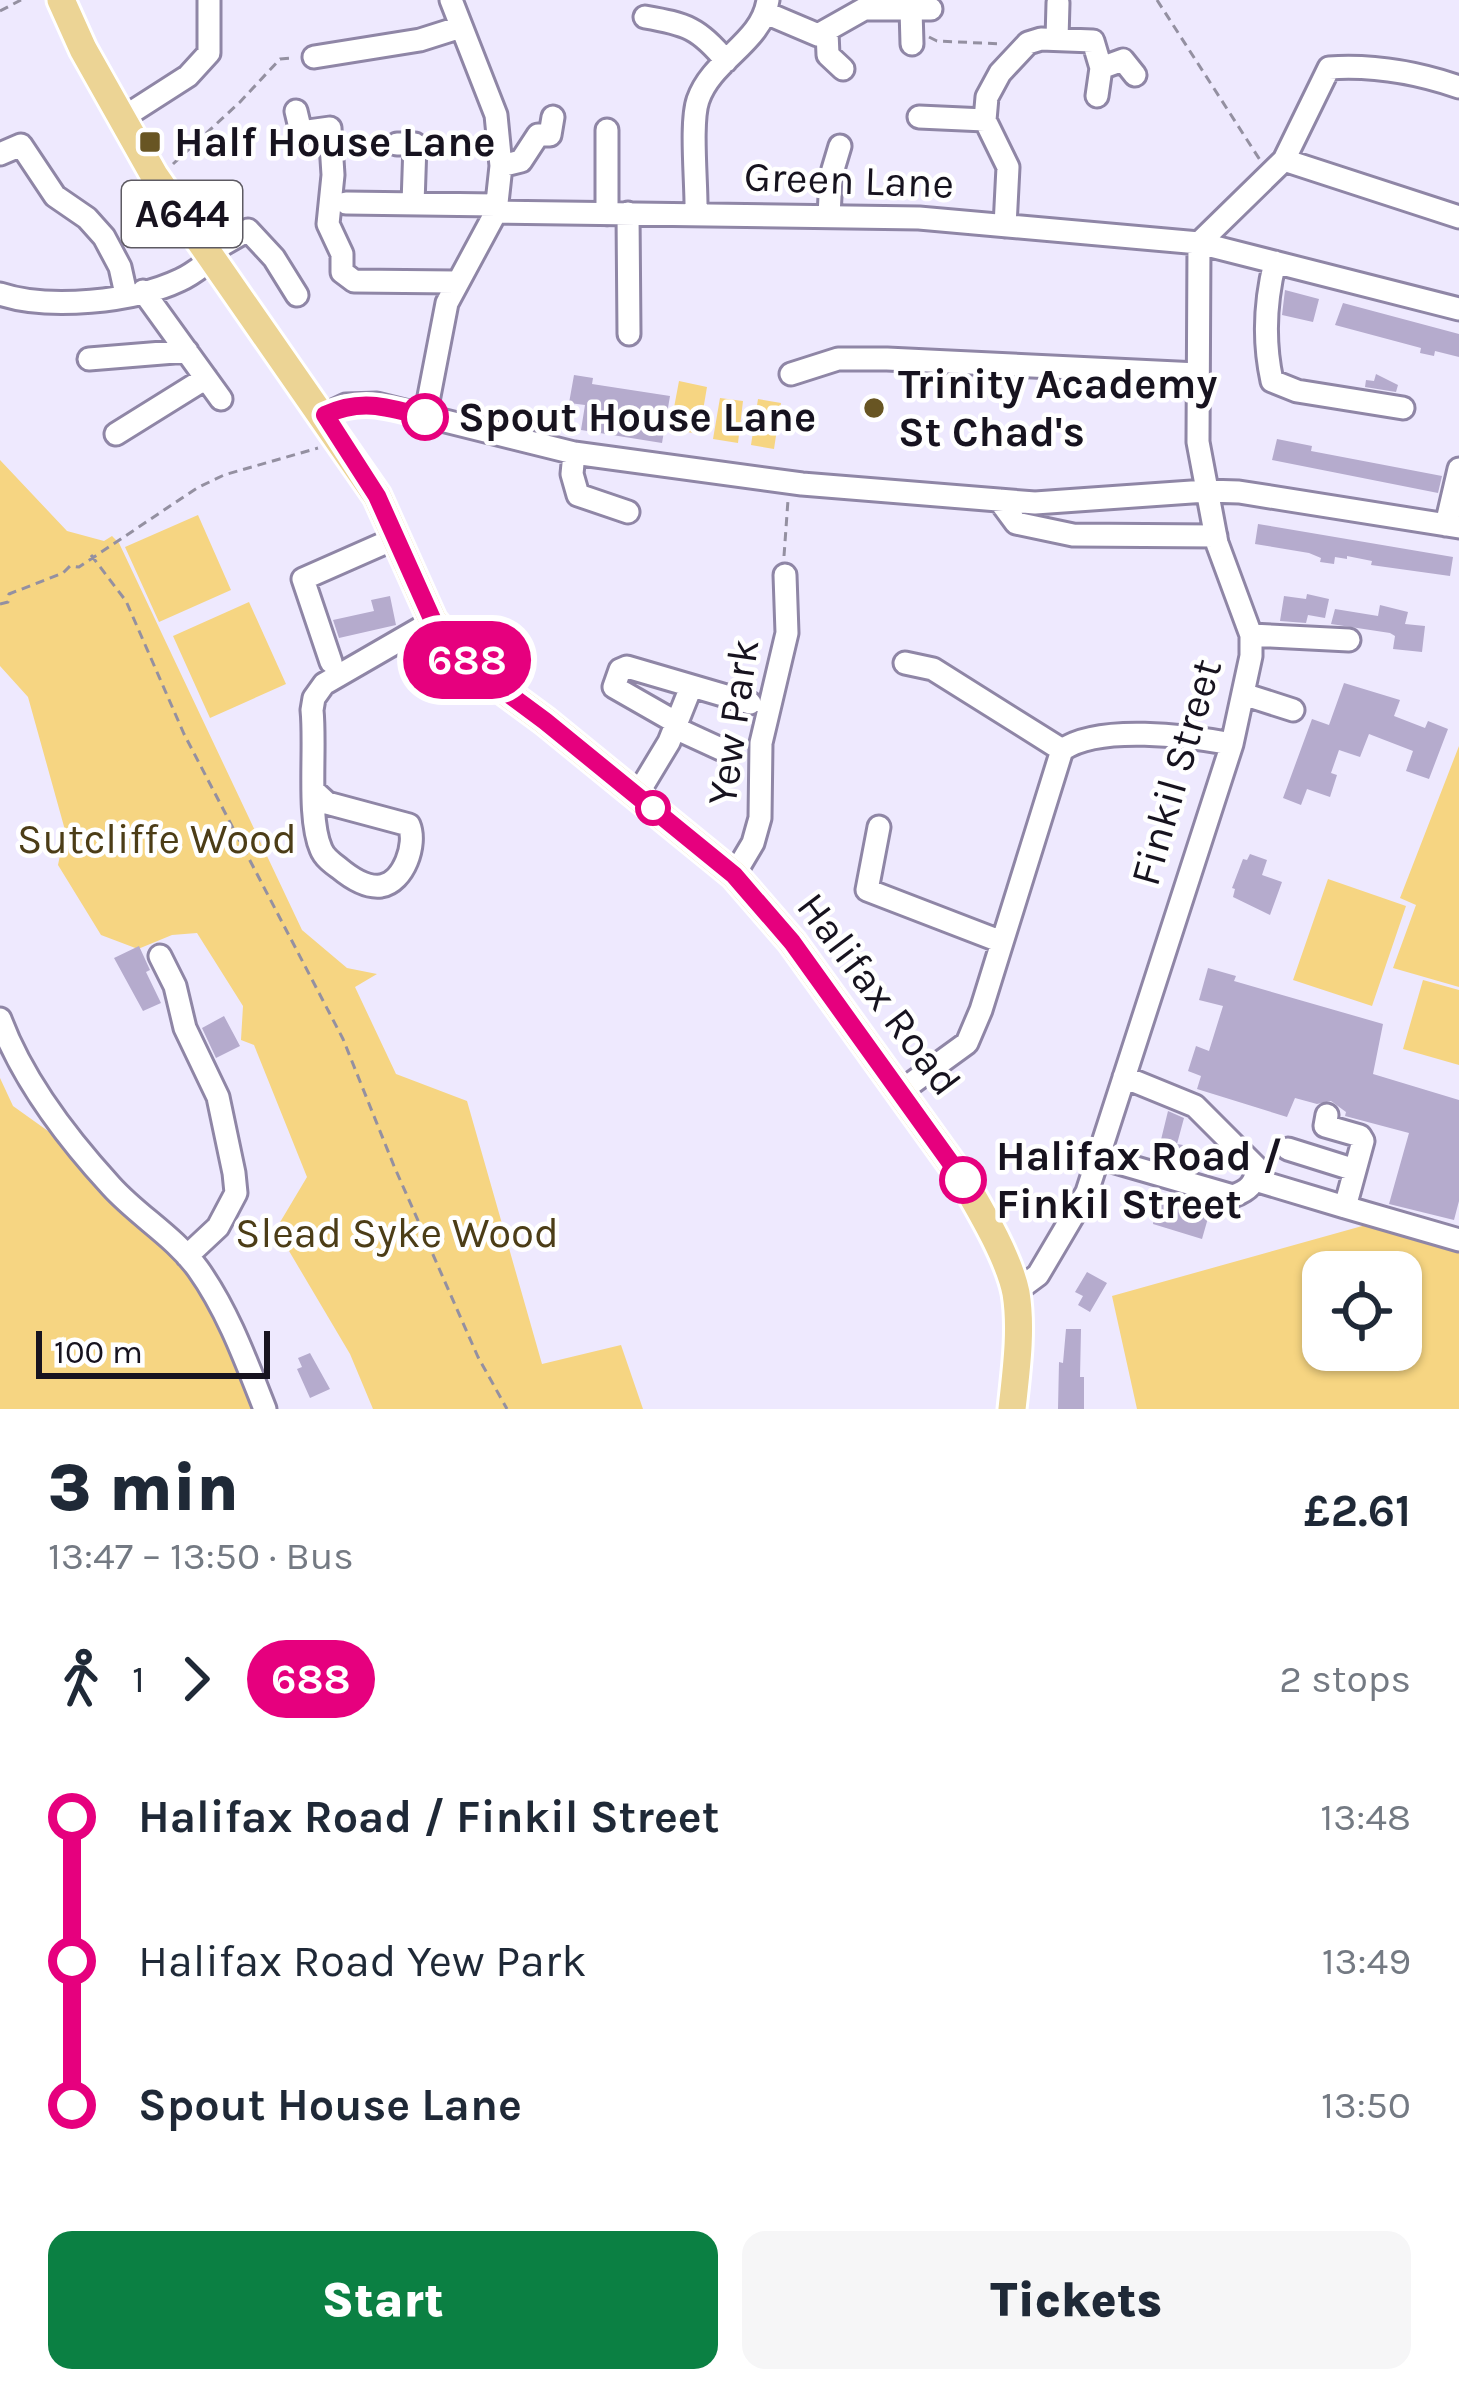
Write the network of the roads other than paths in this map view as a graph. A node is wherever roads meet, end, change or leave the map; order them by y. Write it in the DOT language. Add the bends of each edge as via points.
graph roads {
  1 [pos="61,0"];
  2 [pos="209,0"];
  3 [pos="451,0"];
  4 [pos="1058,3"];
  5 [pos="767,6"];
  6 [pos="658,12"];
  7 [pos="917,22"];
  8 [pos="461,27"];
  9 [pos="1057,39"];
  10 [pos="314,57"];
  11 [pos="726,61"];
  12 [pos="1100,68"];
  13 [pos="1135,75"];
  14 [pos="1459,87"];
  15 [pos="1097,96"];
  16 [pos="296,111"];
  17 [pos="554,117"];
  18 [pos="919,117"];
  19 [pos="121,118"];
  20 [pos="985,120"];
  21 [pos="608,130"];
  22 [pos="397,144"];
  23 [pos="840,146"];
  24 [pos="0,154"];
  25 [pos="501,166"];
  26 [pos="1276,167"];
  27 [pos="346,203"];
  28 [pos="413,204"];
  29 [pos="496,208"];
  30 [pos="617,213"];
  31 [pos="696,214"];
  32 [pos="830,216"];
  33 [pos="1459,217"];
  34 [pos="1005,226"];
  35 [pos="1198,243"];
  36 [pos="210,256"];
  37 [pos="1275,262"];
  38 [pos="455,282"];
  39 [pos="134,293"];
  40 [pos="0,294"];
  41 [pos="297,295"];
  42 [pos="1459,309"];
  43 [pos="629,334"];
  44 [pos="187,351"];
  45 [pos="89,359"];
  46 [pos="791,374"];
  47 [pos="1198,374"];
  48 [pos="206,378"];
  49 [pos="221,399"];
  50 [pos="1403,408"];
  51 [pos="425,417"];
  52 [pos="332,427"];
  53 [pos="116,434"];
  54 [pos="574,453"];
  55 [pos="1459,469"];
  56 [pos="1207,491"];
  57 [pos="999,500"];
  58 [pos="628,512"];
  59 [pos="1453,526"];
  60 [pos="1216,536"];
  61 [pos="396,538"];
  62 [pos="785,575"];
  63 [pos="433,621"];
  64 [pos="1251,635"];
  65 [pos="1348,640"];
  66 [pos="331,662"];
  67 [pos="905,663"];
  68 [pos="691,687"];
  69 [pos="1243,694"];
  70 [pos="750,703"];
  71 [pos="1293,710"];
  72 [pos="676,725"];
  73 [pos="1232,745"];
  74 [pos="1062,750"];
  75 [pos="724,751"];
  76 [pos="315,792"];
  77 [pos="637,795"];
  78 [pos="879,827"];
  79 [pos="734,875"];
  80 [pos="1002,942"];
  81 [pos="160,956"];
  82 [pos="0,1019"];
  83 [pos="1124,1077"];
  84 [pos="901,1091"];
  85 [pos="1327,1115"];
  86 [pos="1288,1149"];
  87 [pos="1098,1157"];
  88 [pos="1355,1169"];
  89 [pos="1255,1180"];
  90 [pos="1345,1207"];
  91 [pos="1459,1240"];
  92 [pos="187,1256"];
  93 [pos="1016,1292"];
  94 [pos="265,1409"];
  95 [pos="1012,1409"];
  1 -- 19 [label="main road, Halifax Road / A644"];
  2 -- 19 [label="street" via="209,53 188,76"];
  3 -- 8 [label="street"];
  4 -- 9 [label="street"];
  5 -- 7 [label="street" via="818,35 828,54 864,9"];
  5 -- 11 [label="street" via="765,20"];
  6 -- 11 [label="street" via="703,34"];
  8 -- 10 [label="street"];
  8 -- 25 [label="street" via="496,116"];
  9 -- 12 [label="street" via="1093,41"];
  9 -- 20 [label="street" via="1028,43 1000,73"];
  11 -- 31 [label="street" via="697,102"];
  12 -- 13 [label="street" via="1123,60"];
  12 -- 15 [label="street"];
  14 -- 26 [label="street" via="1329,68"];
  16 -- 38 [label="street" via="301,132 330,128 328,224 341,272 354,281"];
  17 -- 25 [label="street" via="550,135 538,135 521,161"];
  18 -- 20 [label="street"];
  19 -- 36 [label="main road, Halifax Road / A644"];
  20 -- 34 [label="street" via="1008,167"];
  21 -- 30 [label="street"];
  22 -- 28 [label="street" via="415,144"];
  23 -- 32 [label="street"];
  24 -- 39 [label="street" via="21,145 55,196 104,236"];
  25 -- 29 [label="street"];
  26 -- 33 [label="street"];
  26 -- 35 [label="street"];
  27 -- 28 [label="street, Green Lane"];
  28 -- 29 [label="street, Green Lane"];
  29 -- 30 [label="street, Green Lane"];
  29 -- 38 [label="street"];
  30 -- 31 [label="street, Green Lane"];
  30 -- 43 [label="street"];
  31 -- 32 [label="street, Green Lane"];
  32 -- 34 [label="street, Green Lane"];
  34 -- 35 [label="street, Green Lane"];
  35 -- 37 [label="street, Green Lane"];
  35 -- 47 [label="street, Finkil Street"];
  36 -- 39 [label="street" via="180,280"];
  36 -- 41 [label="street" via="245,220"];
  36 -- 52 [label="main road, Halifax Road / A644"];
  37 -- 42 [label="street, Green Lane"];
  37 -- 50 [label="street" via="1266,313 1272,381"];
  38 -- 51 [label="street"];
  39 -- 40 [label="street" via="61,304"];
  39 -- 44 [label="street"];
  44 -- 45 [label="street"];
  44 -- 48 [label="street"];
  46 -- 47 [label="street" via="838,359 887,359"];
  47 -- 56 [label="street, Finkil Street"];
  48 -- 49 [label="street"];
  48 -- 53 [label="street"];
  51 -- 52 [label="street" via="346,405"];
  51 -- 54 [label="street"];
  52 -- 61 [label="main road, Halifax Road / A644"];
  54 -- 57 [label="street" via="790,483"];
  54 -- 58 [label="street" via="578,495"];
  55 -- 59 [label="street"];
  56 -- 57 [label="street"];
  56 -- 59 [label="street"];
  56 -- 60 [label="street, Finkil Street"];
  57 -- 60 [label="street" via="1016,523 1073,535"];
  60 -- 64 [label="street, Finkil Street"];
  61 -- 63 [label="main road, Halifax Road / A644"];
  61 -- 66 [label="street" via="303,580"];
  62 -- 79 [label="street, Yew Park" via="787,633 761,743 760,818"];
  63 -- 76 [label="street" via="324,684 314,698"];
  63 -- 77 [label="main road, Halifax Road / A644" via="476,670"];
  64 -- 65 [label="street"];
  64 -- 69 [label="street, Finkil Street"];
  67 -- 74 [label="street" via="935,660"];
  68 -- 70 [label="street"];
  68 -- 72 [label="street"];
  68 -- 72 [label="street" via="627,667 614,679 614,687"];
  69 -- 71 [label="street"];
  69 -- 73 [label="street, Finkil Street"];
  72 -- 75 [label="street"];
  72 -- 77 [label="street"];
  73 -- 74 [label="street" via="1176,734 1076,740"];
  73 -- 83 [label="street, Finkil Street"];
  74 -- 80 [label="street"];
  76 -- 76 [label="street" via="322,854 368,885 396,877 411,849 409,825 327,803"];
  77 -- 79 [label="main road, Halifax Road / A644"];
  78 -- 80 [label="street" via="867,890"];
  79 -- 84 [label="main road, Halifax Road / A644"];
  80 -- 84 [label="street" via="967,1042"];
  81 -- 92 [label="street" via="218,1097 236,1193 218,1227"];
  82 -- 92 [label="street" via="52,1113 113,1189"];
  83 -- 87 [label="street, Finkil Street"];
  83 -- 89 [label="street" via="1195,1106 1256,1167"];
  84 -- 93 [label="main road, Halifax Road / A644" via="974,1198"];
  85 -- 88 [label="street" via="1324,1126 1363,1141"];
  86 -- 88 [label="street"];
  87 -- 89 [label="street" via="1233,1196"];
  87 -- 93 [label="street, Finkil Street" via="1087,1192 1038,1275"];
  88 -- 90 [label="street"];
  89 -- 90 [label="street"];
  90 -- 91 [label="street"];
  92 -- 94 [label="street" via="236,1334"];
  93 -- 95 [label="main road, Halifax Road / A644"];
}
